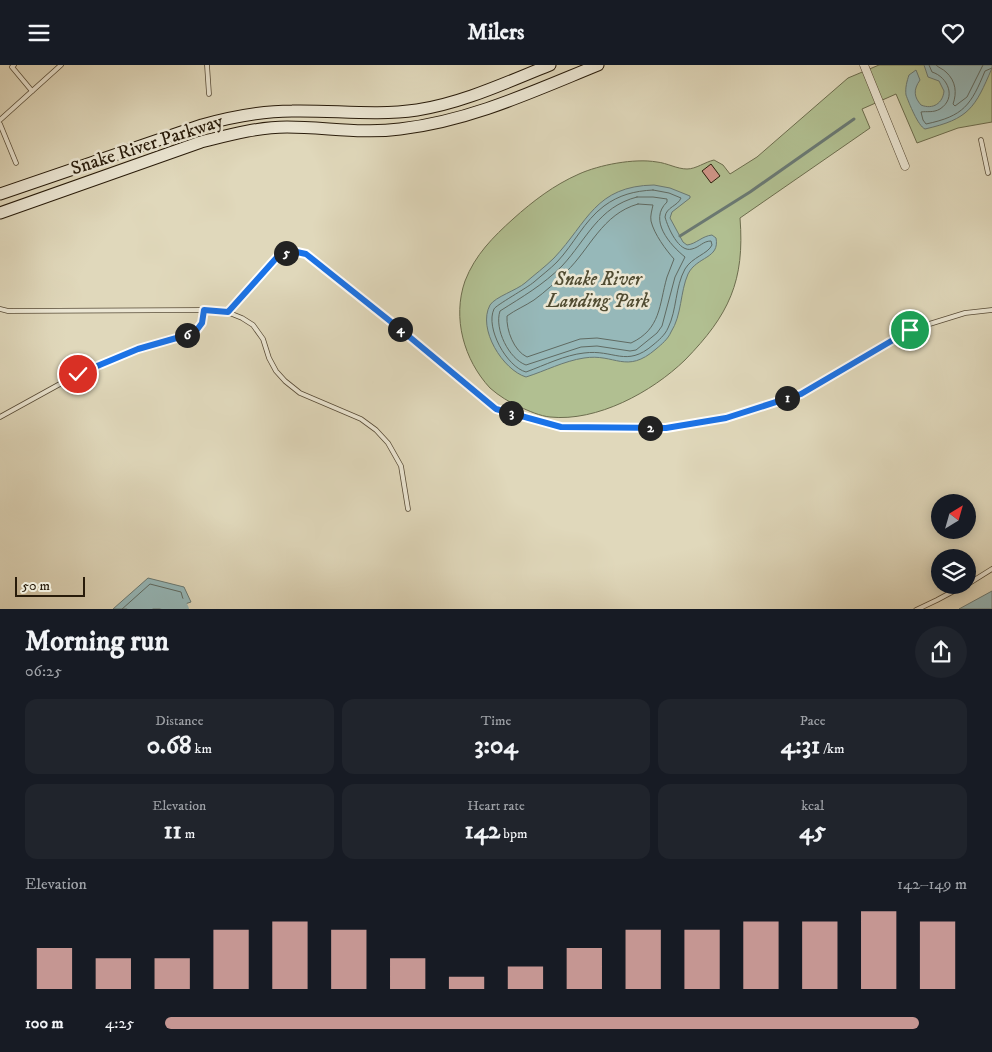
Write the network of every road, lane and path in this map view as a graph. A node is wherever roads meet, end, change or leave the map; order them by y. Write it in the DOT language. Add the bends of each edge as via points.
graph roads {
  1 [pos="14,65"];
  2 [pos="61,65"];
  3 [pos="207,65"];
  4 [pos="550,65"];
  5 [pos="598,65"];
  6 [pos="864,65"];
  7 [pos="32,91"];
  8 [pos="209,94"];
  9 [pos="0,120"];
  10 [pos="0,124"];
  11 [pos="981,140"];
  12 [pos="16,163"];
  13 [pos="905,166"];
  14 [pos="988,173"];
  15 [pos="0,194"];
  16 [pos="0,213"];
  17 [pos="0,309"];
  18 [pos="204,310"];
  19 [pos="992,310"];
  20 [pos="228,312"];
  21 [pos="0,417"];
  22 [pos="408,509"];
  23 [pos="992,569"];
  24 [pos="976,578"];
  25 [pos="949,594"];
  26 [pos="916,609"];
  1 -- 7 [label="lane" via="12,67"];
  2 -- 7 [label="lane"];
  3 -- 8 [label="lane"];
  4 -- 15 [label="street, Snake River Parkway" via="477,94 419,110 367,114 262,112 232,117"];
  5 -- 16 [label="street, Snake River Parkway" via="481,112 444,122 400,130 287,127 229,135"];
  6 -- 13 [label="street"];
  7 -- 9 [label="lane"];
  10 -- 12 [label="lane"];
  11 -- 14 [label="lane"];
  17 -- 18 [label="lane"];
  18 -- 20 [label="lane"];
  18 -- 21 [label="lane" via="202,323 196,331 109,360"];
  19 -- 20 [label="lane" via="965,313 910,330 801,394 726,418 666,428 561,427 496,409 306,254 292,251 279,255"];
  20 -- 22 [label="lane" via="253,325 263,339 268,358 285,381 300,393 361,419 388,443 400,466"];
  23 -- 24 [label="lane"];
  25 -- 26 [label="lane"];
}
